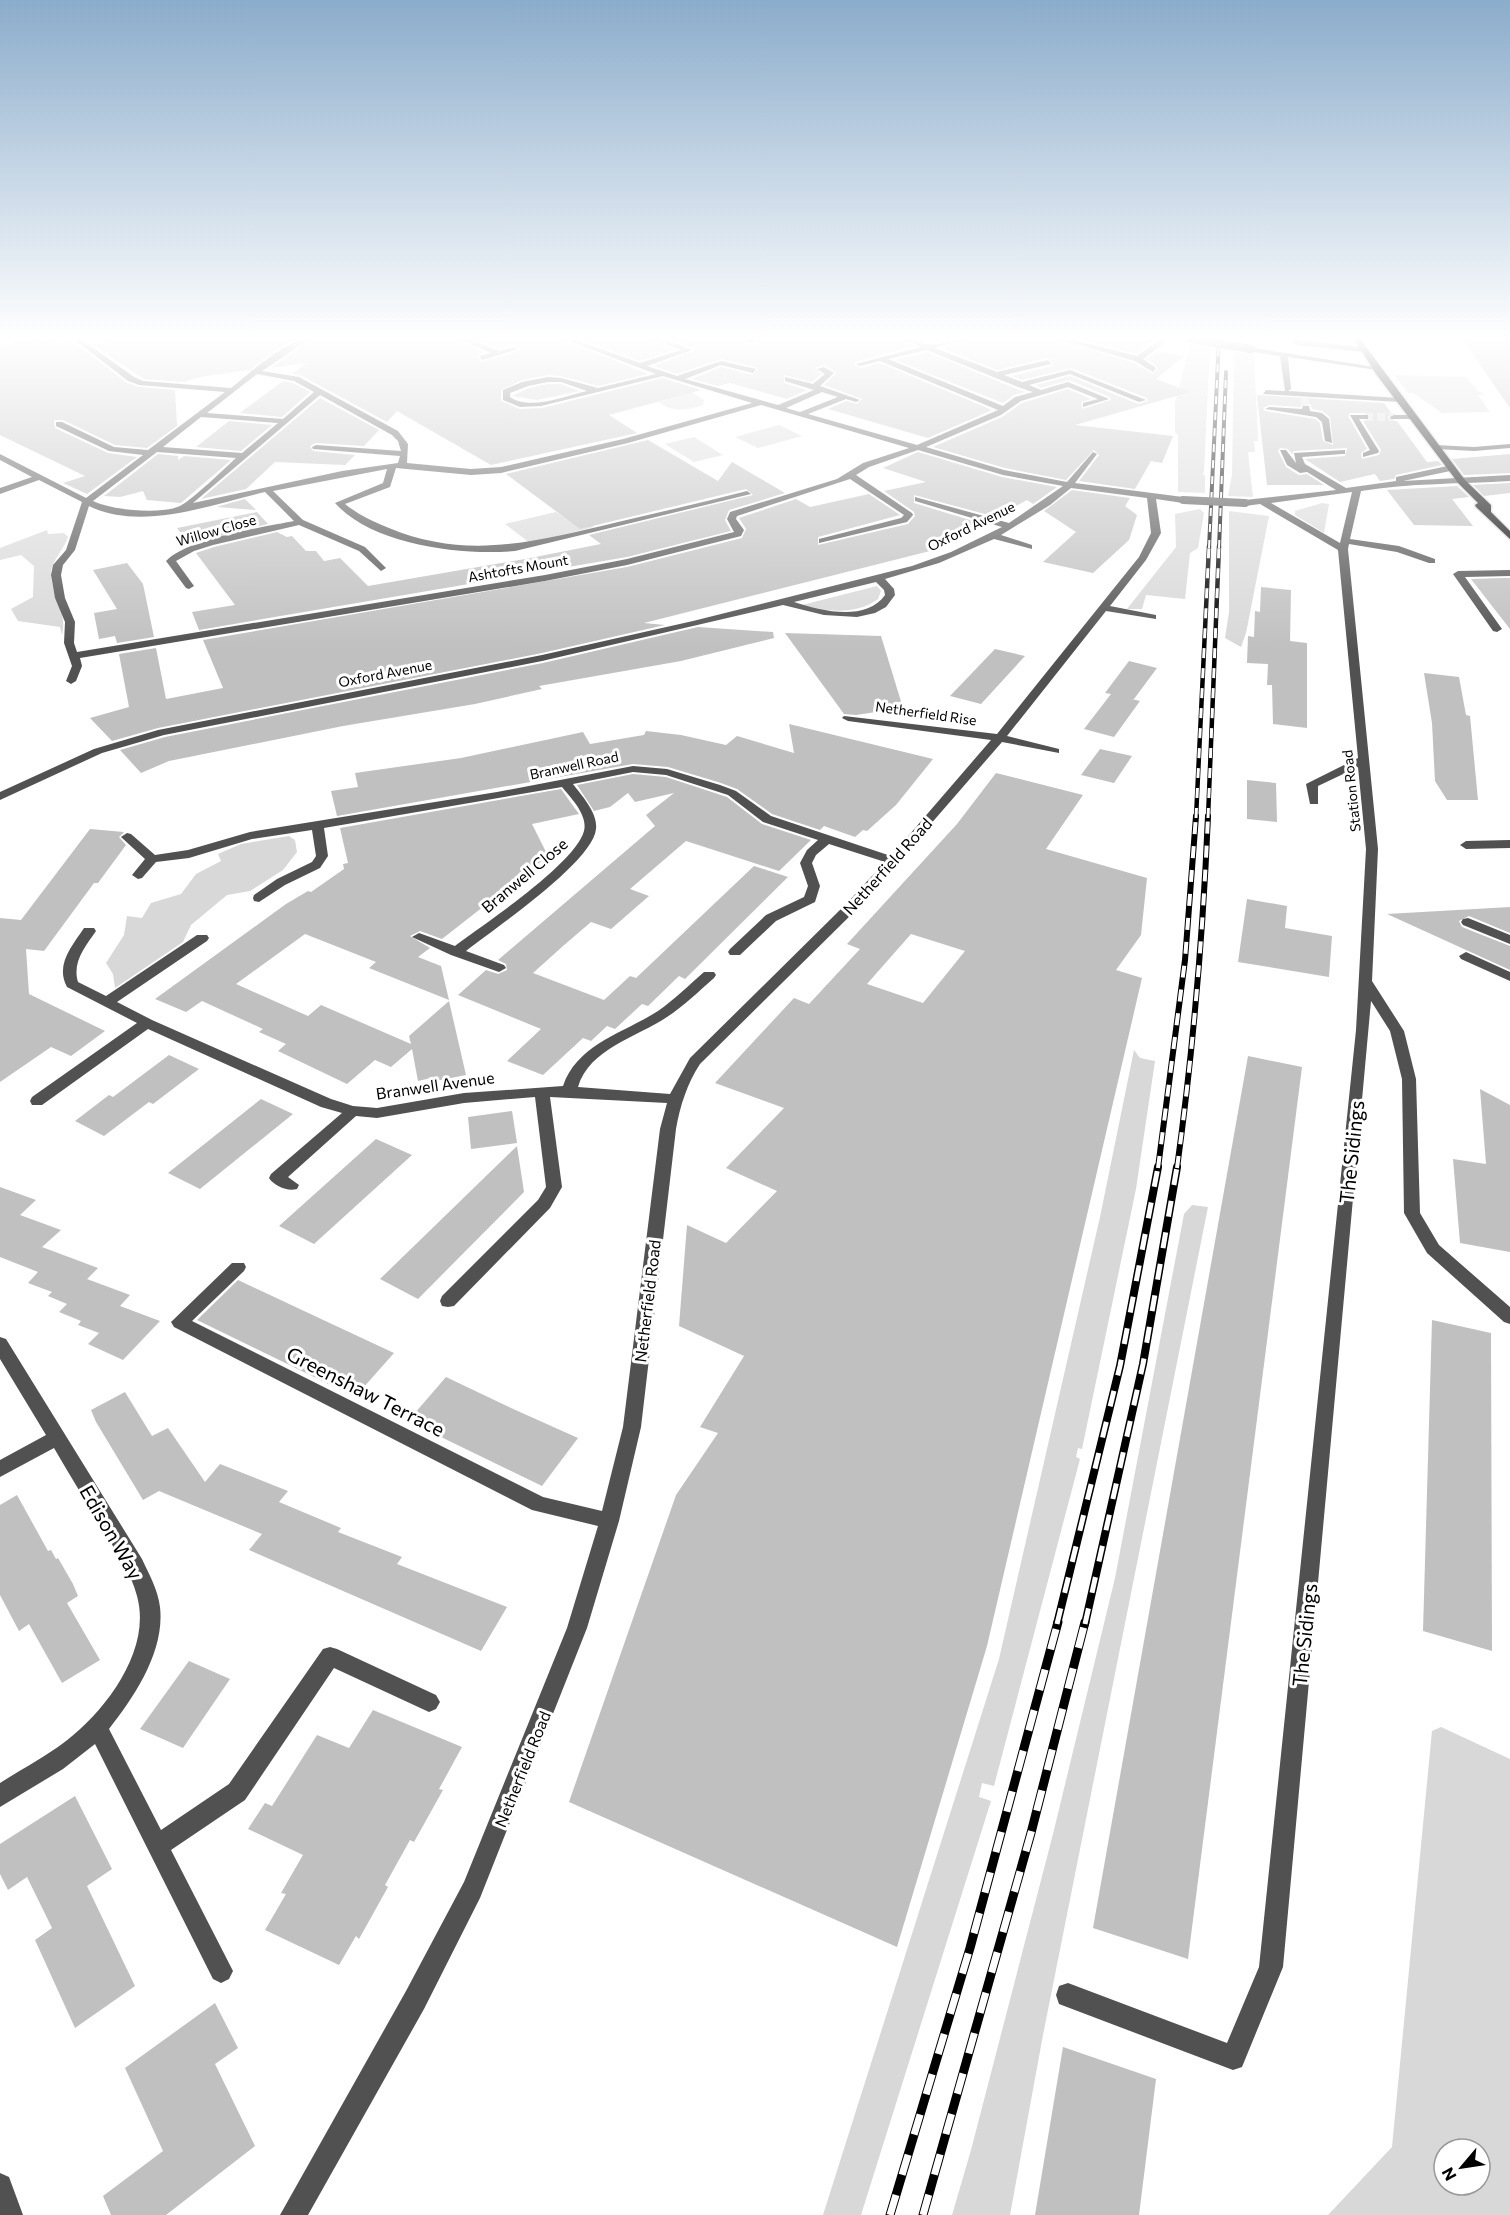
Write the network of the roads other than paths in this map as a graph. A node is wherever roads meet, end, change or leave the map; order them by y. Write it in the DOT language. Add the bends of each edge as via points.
graph roads {
  1 [pos="98,442"];
  2 [pos="165,442"];
  3 [pos="258,442"];
  4 [pos="404,442"];
  5 [pos="618,442"];
  6 [pos="898,442"];
  7 [pos="930,442"];
  8 [pos="1369,442"];
  9 [pos="1433,442"];
  10 [pos="1510,444"];
  11 [pos="316,447"];
  12 [pos="1436,447"];
  13 [pos="1467,447"];
  14 [pos="1496,447"];
  15 [pos="917,448"];
  16 [pos="154,451"];
  17 [pos="1283,452"];
  18 [pos="1342,452"];
  19 [pos="405,454"];
  20 [pos="1093,454"];
  21 [pos="1366,455"];
  22 [pos="243,456"];
  23 [pos="1510,456"];
  24 [pos="0,457"];
  25 [pos="397,466"];
  26 [pos="1452,468"];
  27 [pos="850,475"];
  28 [pos="37,478"];
  29 [pos="1510,478"];
  30 [pos="1462,482"];
  31 [pos="1393,483"];
  32 [pos="1070,485"];
  33 [pos="1357,489"];
  34 [pos="268,490"];
  35 [pos="0,491"];
  36 [pos="1342,492"];
  37 [pos="747,494"];
  38 [pos="1151,496"];
  39 [pos="918,499"];
  40 [pos="86,502"];
  41 [pos="1264,503"];
  42 [pos="183,508"];
  43 [pos="300,522"];
  44 [pos="1008,526"];
  45 [pos="1508,531"];
  46 [pos="992,535"];
  47 [pos="822,541"];
  48 [pos="1344,545"];
  49 [pos="1029,547"];
  50 [pos="1432,561"];
  51 [pos="381,568"];
  52 [pos="1510,573"];
  53 [pos="878,578"];
  54 [pos="189,586"];
  55 [pos="783,602"];
  56 [pos="1105,608"];
  57 [pos="1152,617"];
  58 [pos="1497,629"];
  59 [pos="79,655"];
  60 [pos="71,681"];
  61 [pos="848,718"];
  62 [pos="1000,738"];
  63 [pos="1055,751"];
  64 [pos="1363,760"];
  65 [pos="565,782"];
  66 [pos="0,796"];
  67 [pos="1314,801"];
  68 [pos="317,825"];
  69 [pos="127,837"];
  70 [pos="826,840"];
  71 [pos="1510,844"];
  72 [pos="1466,845"];
  73 [pos="152,859"];
  74 [pos="893,861"];
  75 [pos="138,875"];
  76 [pos="259,898"];
  77 [pos="1468,922"];
  78 [pos="89,931"];
  79 [pos="419,937"];
  80 [pos="202,938"];
  81 [pos="1510,940"];
  82 [pos="456,952"];
  83 [pos="735,952"];
  84 [pos="1466,956"];
  85 [pos="499,968"];
  86 [pos="709,975"];
  87 [pos="1510,977"];
  88 [pos="1365,980"];
  89 [pos="106,1003"];
  90 [pos="147,1023"];
  91 [pos="1364,1030"];
  92 [pos="569,1091"];
  93 [pos="542,1092"];
  94 [pos="674,1099"];
  95 [pos="38,1101"];
  96 [pos="353,1111"];
  97 [pos="291,1185"];
  98 [pos="238,1267"];
  99 [pos="448,1301"];
  100 [pos="1510,1317"];
  101 [pos="0,1344"];
  102 [pos="56,1438"];
  103 [pos="0,1469"];
  104 [pos="609,1521"];
  105 [pos="429,1702"];
  106 [pos="97,1728"];
  107 [pos="0,1796"];
  108 [pos="157,1846"];
  109 [pos="221,1971"];
  110 [pos="1068,1995"];
  111 [pos="0,2186"];
  112 [pos="8,2215"];
  113 [pos="293,2215"];
  1 -- 16 [label="street" via="112,449"];
  2 -- 16 [label="street"];
  3 -- 22 [label="street"];
  4 -- 19 [label="street"];
  5 -- 25 [label="street" via="501,470 471,472"];
  6 -- 15 [label="street"];
  7 -- 15 [label="street, Ashtofts Mount"];
  8 -- 21 [label="street" via="1374,451"];
  9 -- 12 [label="main road"];
  10 -- 13 [label="street"];
  10 -- 14 [label="street"];
  11 -- 19 [label="street"];
  12 -- 13 [label="street"];
  12 -- 26 [label="main road"];
  13 -- 14 [label="street"];
  14 -- 23 [label="street"];
  15 -- 27 [label="street, Ashtofts Mount" via="866,465"];
  15 -- 32 [label="street"];
  16 -- 22 [label="street"];
  16 -- 40 [label="street"];
  17 -- 36 [label="street" via="1290,463"];
  18 -- 36 [label="street" via="1297,455 1301,465"];
  19 -- 25 [label="street"];
  20 -- 32 [label="street, Oxford Avenue"];
  22 -- 42 [label="street"];
  24 -- 28 [label="street"];
  25 -- 34 [label="street"];
  25 -- 37 [label="street" via="387,485 339,503 355,517 390,534 436,546 515,548"];
  26 -- 30 [label="main road"];
  26 -- 31 [label="street" via="1403,477"];
  27 -- 47 [label="street" via="909,514 904,520"];
  27 -- 59 [label="street, Ashtofts Mount" via="733,514 731,519 738,534 673,552 545,578"];
  28 -- 35 [label="street"];
  28 -- 40 [label="street"];
  29 -- 30 [label="street"];
  30 -- 31 [label="street"];
  30 -- 45 [label="main road" via="1475,496 1473,499"];
  31 -- 33 [label="street"];
  32 -- 38 [label="street"];
  32 -- 44 [label="street, Oxford Avenue"];
  33 -- 36 [label="street"];
  33 -- 48 [label="street, Station Road"];
  34 -- 42 [label="street"];
  34 -- 43 [label="street"];
  36 -- 41 [label="street"];
  38 -- 41 [label="street, bridge"];
  38 -- 56 [label="street, Netherfield Road" via="1156,533 1143,558"];
  39 -- 44 [label="street"];
  40 -- 42 [label="street" via="122,513"];
  40 -- 59 [label="street" via="56,575 70,622 69,644"];
  41 -- 48 [label="street"];
  43 -- 51 [label="street" via="362,549"];
  43 -- 54 [label="street, Willow Close" via="180,553 171,561"];
  44 -- 46 [label="street, Oxford Avenue"];
  46 -- 49 [label="street"];
  46 -- 53 [label="street, Oxford Avenue" via="936,561"];
  48 -- 50 [label="street" via="1398,545"];
  48 -- 64 [label="street, Station Road"];
  52 -- 58 [label="street" via="1458,574"];
  53 -- 55 [label="street, Oxford Avenue"];
  53 -- 55 [label="street, Oxford Avenue" via="890,595 884,604 867,612 822,613"];
  55 -- 66 [label="street, Oxford Avenue" via="639,638 162,732 98,751"];
  56 -- 57 [label="street"];
  56 -- 62 [label="street, Netherfield Road"];
  59 -- 60 [label="street"];
  61 -- 62 [label="street, Netherfield Rise"];
  62 -- 63 [label="street, Netherfield Rise"];
  62 -- 74 [label="street, Netherfield Road"];
  64 -- 67 [label="street" via="1312,784"];
  64 -- 88 [label="street, Station Road" via="1372,849"];
  65 -- 68 [label="street, Branwell Road"];
  65 -- 70 [label="street, Branwell Road" via="624,770 667,772 732,793 767,819"];
  65 -- 82 [label="street, Branwell Close" via="588,818 591,830 584,844 568,862"];
  68 -- 73 [label="street, Branwell Road"];
  68 -- 76 [label="street" via="322,856 316,864"];
  69 -- 73 [label="street"];
  70 -- 74 [label="street, Branwell Road"];
  70 -- 83 [label="street" via="806,863 814,886 810,899 771,918"];
  71 -- 72 [label="street"];
  73 -- 75 [label="street"];
  74 -- 94 [label="street, Netherfield Road" via="694,1061"];
  77 -- 81 [label="street"];
  78 -- 89 [label="street, Branwell Avenue" via="68,965 68,975 72,984"];
  79 -- 82 [label="street"];
  80 -- 89 [label="street"];
  82 -- 85 [label="street"];
  84 -- 87 [label="street"];
  86 -- 92 [label="street" via="664,1013 592,1054 575,1072"];
  88 -- 91 [label="street, Station Road"];
  88 -- 100 [label="street" via="1396,1031 1409,1078 1412,1213 1432,1249"];
  89 -- 90 [label="street, Branwell Avenue"];
  90 -- 95 [label="street"];
  90 -- 96 [label="street, Branwell Avenue" via="326,1103"];
  91 -- 110 [label="street, The Sidings" via="1271,1967 1233,2058"];
  92 -- 93 [label="street, Branwell Avenue"];
  92 -- 94 [label="street, Branwell Avenue"];
  93 -- 96 [label="street, Branwell Avenue" via="464,1098 377,1113"];
  93 -- 99 [label="street" via="554,1187 544,1204"];
  94 -- 104 [label="street, Netherfield Road" via="632,1428"];
  96 -- 97 [label="street" via="277,1178"];
  98 -- 104 [label="street, Greenshaw Terrace" via="180,1322 538,1504"];
  101 -- 102 [label="street, Edison Way"];
  102 -- 103 [label="street"];
  102 -- 106 [label="street, Edison Way" via="135,1565 150,1612 135,1670"];
  104 -- 113 [label="street, Netherfield Road" via="573,1639 472,1890 415,2000"];
  105 -- 108 [label="street" via="330,1656 237,1792"];
  106 -- 107 [label="street, Edison Way"];
  106 -- 108 [label="street"];
  108 -- 109 [label="street"];
  111 -- 112 [label="street" via="11,2213"];
}
